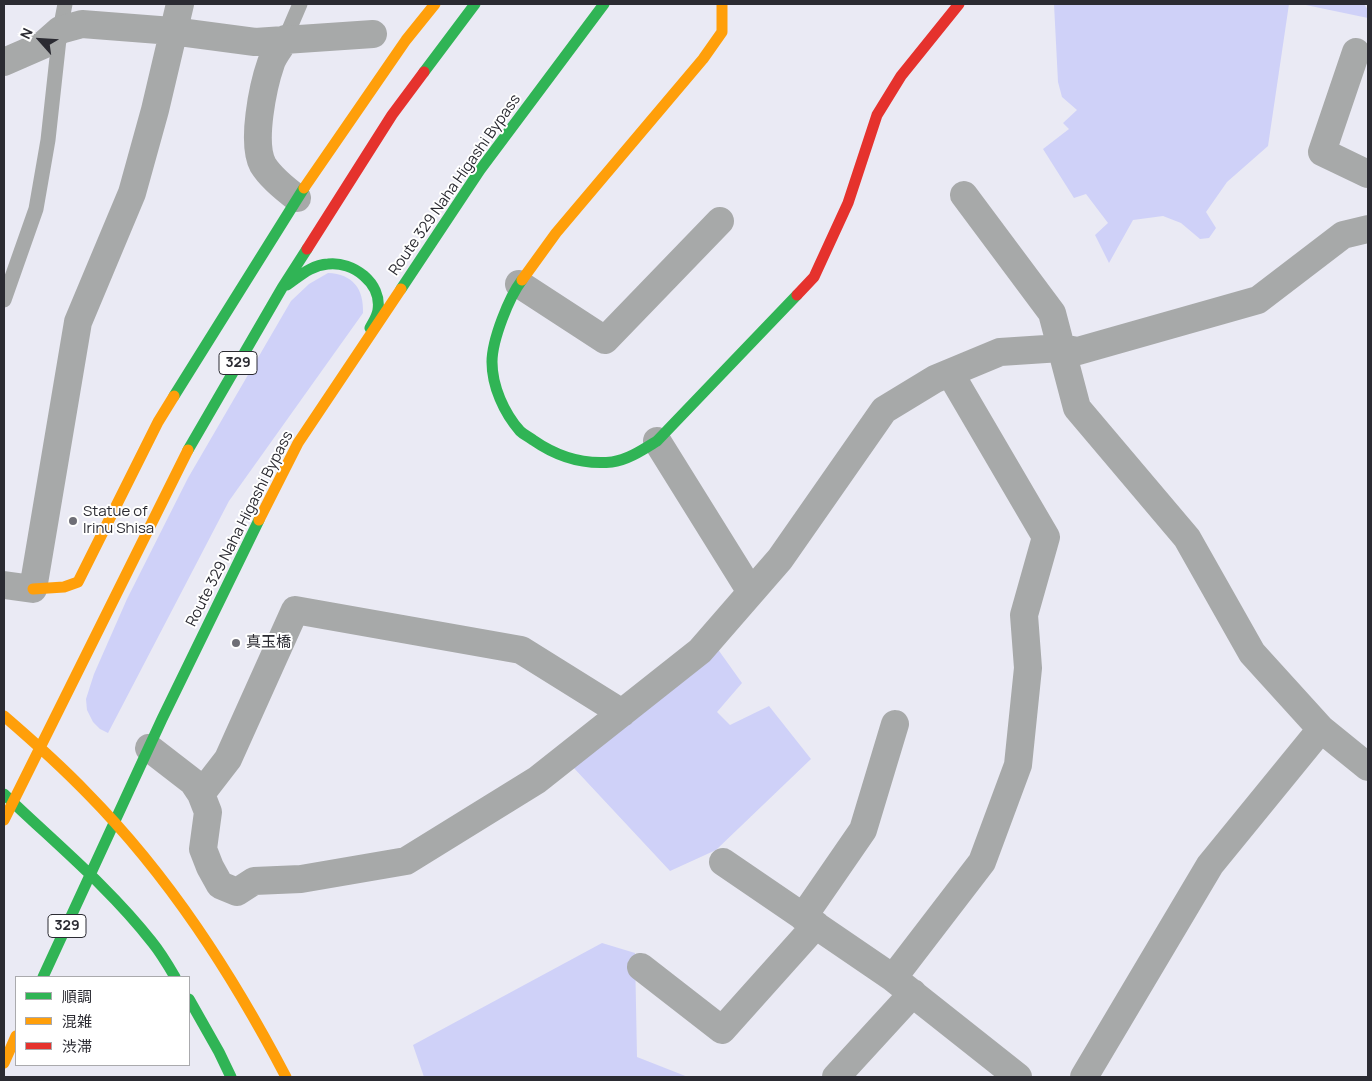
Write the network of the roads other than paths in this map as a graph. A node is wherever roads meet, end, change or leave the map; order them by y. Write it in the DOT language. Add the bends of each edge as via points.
graph roads {
  1 [pos="65,4"];
  2 [pos="180,4"];
  3 [pos="300,4"];
  4 [pos="435,4"];
  5 [pos="476,4"];
  6 [pos="604,4"];
  7 [pos="722,4"];
  8 [pos="959,4"];
  9 [pos="60,30"];
  10 [pos="172,31"];
  11 [pos="373,34"];
  12 [pos="285,39"];
  13 [pos="1356,52"];
  14 [pos="4,62"];
  15 [pos="1368,174"];
  16 [pos="964,195"];
  17 [pos="297,198"];
  18 [pos="720,221"];
  19 [pos="1368,229"];
  20 [pos="519,284"];
  21 [pos="282,288"];
  22 [pos="4,300"];
  23 [pos="362,348"];
  24 [pos="1060,348"];
  25 [pos="950,373"];
  26 [pos="657,441"];
  27 [pos="4,585"];
  28 [pos="33,589"];
  29 [pos="751,592"];
  30 [pos="622,713"];
  31 [pos="4,716"];
  32 [pos="895,724"];
  33 [pos="1321,729"];
  34 [pos="40,745"];
  35 [pos="149,748"];
  36 [pos="1368,767"];
  37 [pos="201,794"];
  38 [pos="8,798"];
  39 [pos="4,820"];
  40 [pos="115,822"];
  41 [pos="723,862"];
  42 [pos="90,875"];
  43 [pos="809,921"];
  44 [pos="641,967"];
  45 [pos="43,976"];
  46 [pos="174,976"];
  47 [pos="903,986"];
  48 [pos="190,1001"];
  49 [pos="15,1038"];
  50 [pos="5,1060"];
  51 [pos="4,1075"];
  52 [pos="231,1077"];
  53 [pos="286,1077"];
  54 [pos="836,1077"];
  55 [pos="1018,1077"];
  56 [pos="1084,1077"];
  1 -- 9 [label="lane"];
  2 -- 10 [label="street"];
  3 -- 12 [label="lane"];
  4 -- 17 [label="main road" via="406,40"];
  5 -- 21 [label="main road, 329" via="392,115"];
  6 -- 23 [label="main road, Route 329 Naha Higashi Bypass / 329" via="480,170"];
  7 -- 20 [label="main road" via="722,32 708,52 556,233"];
  8 -- 26 [label="main road" via="901,76 877,115 848,203 814,277"];
  9 -- 10 [label="street" via="82,24"];
  9 -- 14 [label="street" via="44,45"];
  9 -- 22 [label="lane" via="48,140 36,209"];
  10 -- 12 [label="street" via="255,42"];
  10 -- 28 [label="street" via="132,193 78,322"];
  11 -- 12 [label="street"];
  12 -- 17 [label="street" via="272,61 260,107 258,144 263,165 282,187"];
  13 -- 15 [label="street" via="1322,152"];
  16 -- 24 [label="street" via="1052,313"];
  17 -- 28 [label="main road" via="158,422 78,582 64,588"];
  18 -- 20 [label="street" via="605,340"];
  19 -- 24 [label="street" via="1343,235 1258,300 1078,351"];
  20 -- 26 [label="main road" via="496,334 492,361 495,386 521,432 565,458 588,461 613,462 636,454"];
  21 -- 23 [label="main road" via="316,266 337,263 358,269 373,285 379,308"];
  21 -- 34 [label="main road, 329" via="187,452"];
  23 -- 35 [label="main road, Route 329 Naha Higashi Bypass / 329" via="298,443"];
  24 -- 25 [label="street" via="1000,352"];
  24 -- 33 [label="street" via="1077,408 1187,538 1252,653"];
  25 -- 29 [label="street" via="884,410 780,559"];
  25 -- 47 [label="street" via="1046,537 1024,615 1028,668 1018,765 982,862"];
  26 -- 29 [label="street"];
  27 -- 28 [label="street"];
  29 -- 30 [label="street" via="700,651"];
  30 -- 37 [label="street" via="537,780 406,861 300,879 254,881 237,892 220,885 203,849 208,812"];
  30 -- 37 [label="street" via="521,650 295,610 228,759"];
  31 -- 34 [label="main road"];
  32 -- 43 [label="street" via="863,830"];
  33 -- 36 [label="street"];
  33 -- 56 [label="street" via="1210,865"];
  34 -- 38 [label="main road, 329"];
  34 -- 40 [label="main road"];
  35 -- 37 [label="street" via="192,782"];
  35 -- 40 [label="main road, Route 329 Naha Higashi Bypass / 329"];
  38 -- 39 [label="main road, 329"];
  38 -- 42 [label="main road"];
  40 -- 42 [label="main road, Route 329 Naha Higashi Bypass / 329"];
  40 -- 53 [label="main road" via="216,954"];
  41 -- 43 [label="street"];
  42 -- 45 [label="main road, Route 329 Naha Higashi Bypass / 329"];
  42 -- 46 [label="main road" via="153,943"];
  43 -- 44 [label="street" via="722,1030"];
  43 -- 47 [label="street"];
  47 -- 54 [label="street"];
  47 -- 55 [label="street"];
  48 -- 52 [label="main road"];
  49 -- 50 [label="main road"];
  50 -- 51 [label="main road"];
}
